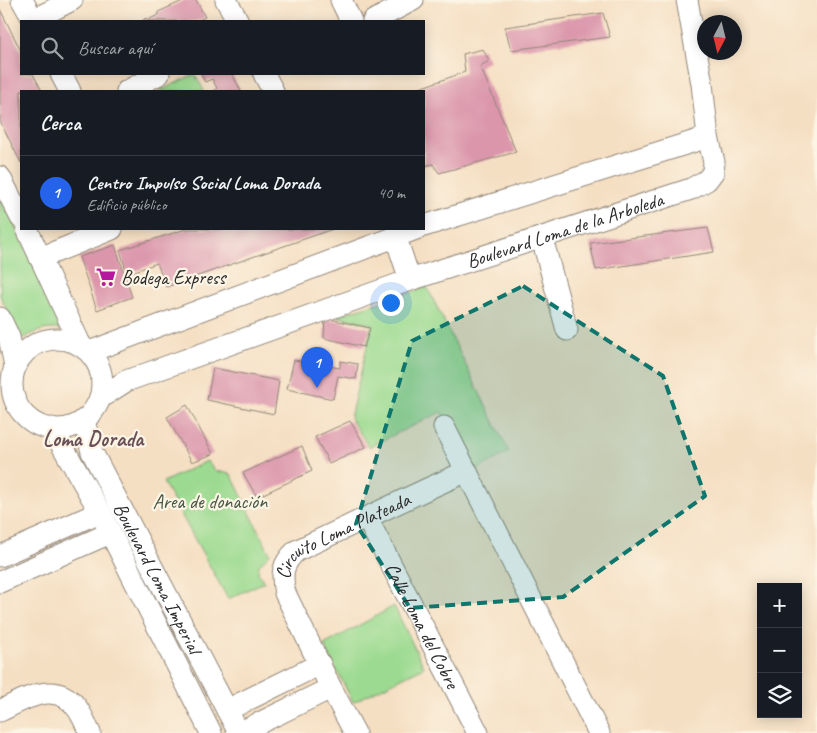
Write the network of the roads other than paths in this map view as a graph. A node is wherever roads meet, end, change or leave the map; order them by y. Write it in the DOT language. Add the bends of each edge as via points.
graph roads {
  1 [pos="22,0"];
  2 [pos="72,0"];
  3 [pos="226,0"];
  4 [pos="341,0"];
  5 [pos="413,0"];
  6 [pos="687,0"];
  7 [pos="33,20"];
  8 [pos="237,20"];
  9 [pos="350,20"];
  10 [pos="375,20"];
  11 [pos="62,75"];
  12 [pos="157,75"];
  13 [pos="265,75"];
  14 [pos="69,90"];
  15 [pos="129,90"];
  16 [pos="272,90"];
  17 [pos="708,137"];
  18 [pos="0,177"];
  19 [pos="20,211"];
  20 [pos="425,226"];
  21 [pos="30,230"];
  22 [pos="110,230"];
  23 [pos="412,230"];
  24 [pos="395,235"];
  25 [pos="542,238"];
  26 [pos="40,258"];
  27 [pos="410,280"];
  28 [pos="0,318"];
  29 [pos="567,330"];
  30 [pos="85,349"];
  31 [pos="15,366"];
  32 [pos="100,398"];
  33 [pos="84,420"];
  34 [pos="444,427"];
  35 [pos="52,428"];
  36 [pos="467,472"];
  37 [pos="100,512"];
  38 [pos="366,518"];
  39 [pos="110,533"];
  40 [pos="0,556"];
  41 [pos="5,579"];
  42 [pos="320,664"];
  43 [pos="331,688"];
  44 [pos="227,710"];
  45 [pos="0,711"];
  46 [pos="90,733"];
  47 [pos="211,733"];
  48 [pos="239,733"];
  49 [pos="355,733"];
  50 [pos="478,733"];
  51 [pos="599,733"];
  1 -- 7 [label="street"];
  2 -- 7 [label="street"];
  3 -- 8 [label="street"];
  4 -- 9 [label="street"];
  5 -- 10 [label="street"];
  6 -- 17 [label="street, Boulevard Loma de la Arboleda"];
  11 -- 14 [label="street"];
  12 -- 15 [label="street"];
  13 -- 16 [label="street"];
  17 -- 20 [label="street"];
  17 -- 25 [label="street, Boulevard Loma de la Arboleda" via="714,162 713,172 707,180 691,189"];
  18 -- 19 [label="street"];
  21 -- 26 [label="street"];
  22 -- 26 [label="street"];
  23 -- 24 [label="street"];
  24 -- 27 [label="street"];
  24 -- 30 [label="street"];
  25 -- 27 [label="street, Boulevard Loma de la Arboleda"];
  25 -- 29 [label="street"];
  26 -- 30 [label="street"];
  27 -- 32 [label="street, Boulevard Loma de la Arboleda" via="126,381"];
  28 -- 31 [label="street" via="9,337"];
  30 -- 31 [label="street" via="63,339 43,341 26,351"];
  30 -- 32 [label="street" via="98,365 102,381"];
  31 -- 35 [label="street" via="14,399 23,413 36,423"];
  32 -- 33 [label="street"];
  33 -- 35 [label="street" via="69,427"];
  33 -- 44 [label="street, Boulevard Loma Imperial" via="92,452"];
  34 -- 36 [label="street"];
  35 -- 37 [label="street, Boulevard Loma Imperial"];
  36 -- 38 [label="street, Circuito Loma Plateada"];
  36 -- 51 [label="street"];
  37 -- 39 [label="street, Boulevard Loma Imperial"];
  37 -- 40 [label="street"];
  38 -- 42 [label="street, Circuito Loma Plateada" via="296,551 283,569 285,593"];
  38 -- 50 [label="street, Calle Loma del Cobre"];
  39 -- 41 [label="street"];
  39 -- 47 [label="street, Boulevard Loma Imperial"];
  40 -- 41 [label="street"];
  42 -- 43 [label="street, Circuito Loma Plateada"];
  42 -- 44 [label="street"];
  43 -- 48 [label="street"];
  43 -- 49 [label="street, Circuito Loma Plateada"];
  44 -- 48 [label="street, Boulevard Loma Imperial"];
  45 -- 46 [label="street" via="27,698 56,692 67,697 78,709"];
}
